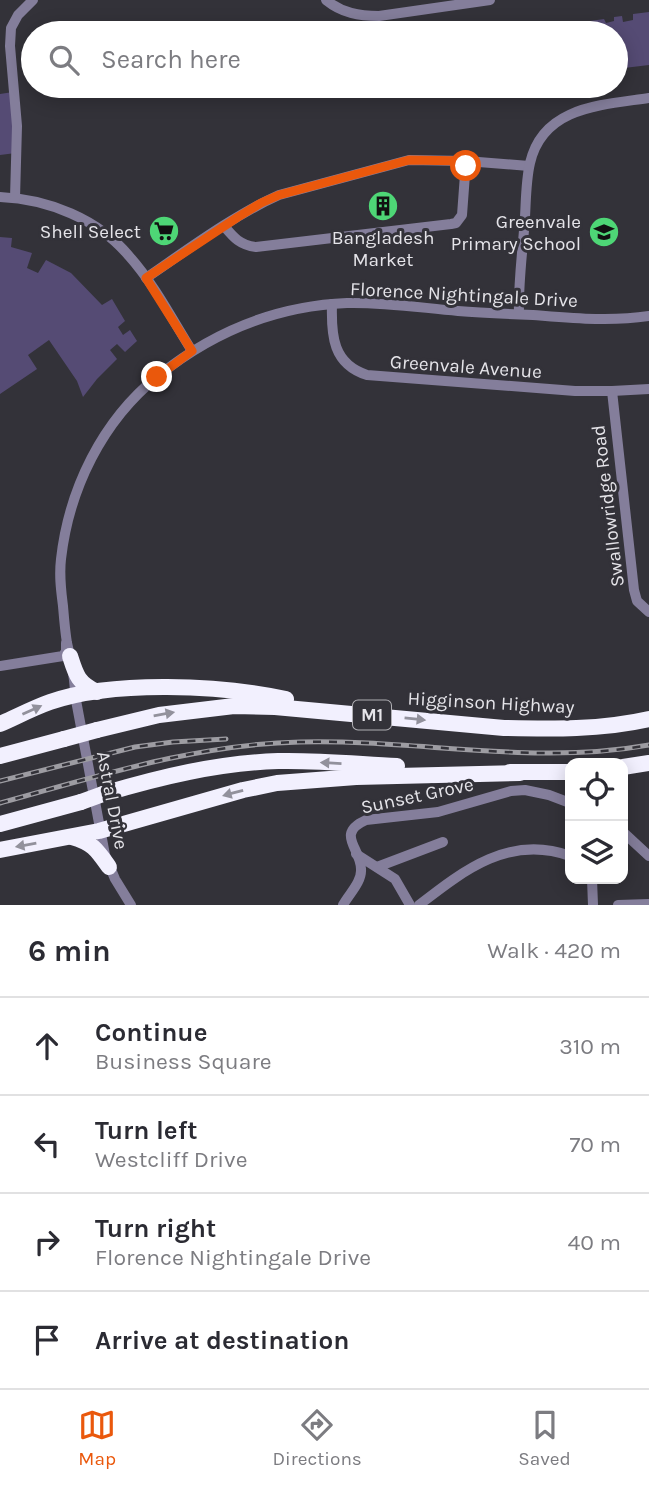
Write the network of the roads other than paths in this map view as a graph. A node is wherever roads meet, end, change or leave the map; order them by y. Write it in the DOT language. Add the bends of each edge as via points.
graph roads {
  1 [pos="33,0"];
  2 [pos="326,0"];
  3 [pos="489,0"];
  4 [pos="13,92"];
  5 [pos="0,94"];
  6 [pos="649,98"];
  7 [pos="466,161"];
  8 [pos="529,166"];
  9 [pos="0,197"];
  10 [pos="15,198"];
  11 [pos="224,226"];
  12 [pos="146,278"];
  13 [pos="332,304"];
  14 [pos="519,314"];
  15 [pos="649,316"];
  16 [pos="192,351"];
  17 [pos="649,388"];
  18 [pos="612,391"];
  19 [pos="60,589"];
  20 [pos="649,612"];
  21 [pos="66,656"];
  22 [pos="0,666"];
  23 [pos="97,691"];
  24 [pos="75,695"];
  25 [pos="354,714"];
  26 [pos="649,719"];
  27 [pos="0,724"];
  28 [pos="0,756"];
  29 [pos="649,762"];
  30 [pos="628,766"];
  31 [pos="565,772"];
  32 [pos="520,773"];
  33 [pos="565,801"];
  34 [pos="0,824"];
  35 [pos="99,831"];
  36 [pos="72,837"];
  37 [pos="628,837"];
  38 [pos="443,842"];
  39 [pos="0,850"];
  40 [pos="356,854"];
  41 [pos="565,855"];
  42 [pos="649,856"];
  43 [pos="109,867"];
  44 [pos="377,867"];
  45 [pos="592,884"];
  46 [pos="129,904"];
  47 [pos="649,904"];
  48 [pos="343,905"];
  49 [pos="410,905"];
  50 [pos="419,905"];
  51 [pos="593,905"];
  52 [pos="618,905"];
  1 -- 4 [label="street" via="11,29"];
  2 -- 3 [label="street" via="346,12 379,16"];
  4 -- 5 [label="street"];
  4 -- 10 [label="street"];
  6 -- 8 [label="street" via="584,108 562,118 538,143"];
  7 -- 8 [label="street"];
  7 -- 11 [label="street" via="396,163 279,195"];
  7 -- 11 [label="street" via="462,215 451,224 256,247 238,242"];
  8 -- 14 [label="street"];
  9 -- 10 [label="street"];
  10 -- 12 [label="street" via="49,205 100,229 124,249"];
  11 -- 12 [label="street"];
  12 -- 16 [label="street"];
  13 -- 14 [label="street, Florence Nightingale Drive"];
  13 -- 16 [label="street, Florence Nightingale Drive" via="270,315 228,330"];
  13 -- 18 [label="street, Greenvale Avenue" via="339,356 351,369 367,375"];
  14 -- 15 [label="street, Florence Nightingale Drive" via="598,319"];
  16 -- 19 [label="street, Florence Nightingale Drive" via="138,393 93,455 71,508"];
  17 -- 18 [label="street, Greenvale Avenue"];
  18 -- 20 [label="street, Swallowridge Road" via="634,590"];
  19 -- 21 [label="street, Florence Nightingale Drive"];
  19 -- 21 [label="street, Florence Nightingale Drive"];
  21 -- 22 [label="street"];
  21 -- 23 [label="highway" via="82,684"];
  21 -- 24 [label="street, Florence Nightingale Drive"];
  23 -- 24 [label="highway"];
  23 -- 25 [label="highway" via="191,688 237,692"];
  27 -- 24 [label="highway, one-way"];
  24 -- 35 [label="street, Astral Drive"];
  25 -- 26 [label="highway, Higginson Highway / M1, one-way" via="537,729"];
  28 -- 25 [label="highway, Higginson Highway / M1, one-way, bridge" via="193,710 275,707"];
  29 -- 30 [label="highway"];
  31 -- 32 [label="highway"];
  32 -- 34 [label="highway, one-way, bridge" via="277,761 221,766 164,776"];
  32 -- 35 [label="highway, one-way" via="277,783"];
  33 -- 40 [label="street, Sunset Grove" via="542,793 511,791 438,812 366,820 352,831"];
  35 -- 36 [label="highway"];
  35 -- 43 [label="street, Astral Drive"];
  36 -- 39 [label="highway, one-way"];
  36 -- 43 [label="highway" via="92,845"];
  37 -- 42 [label="street"];
  38 -- 44 [label="street"];
  40 -- 44 [label="street"];
  40 -- 48 [label="street, Sunset Grove" via="360,876"];
  41 -- 50 [label="street" via="506,852 456,877"];
  43 -- 46 [label="street, Astral Drive"];
  44 -- 49 [label="street" via="395,879"];
  45 -- 51 [label="street"];
  47 -- 52 [label="street"];
}
